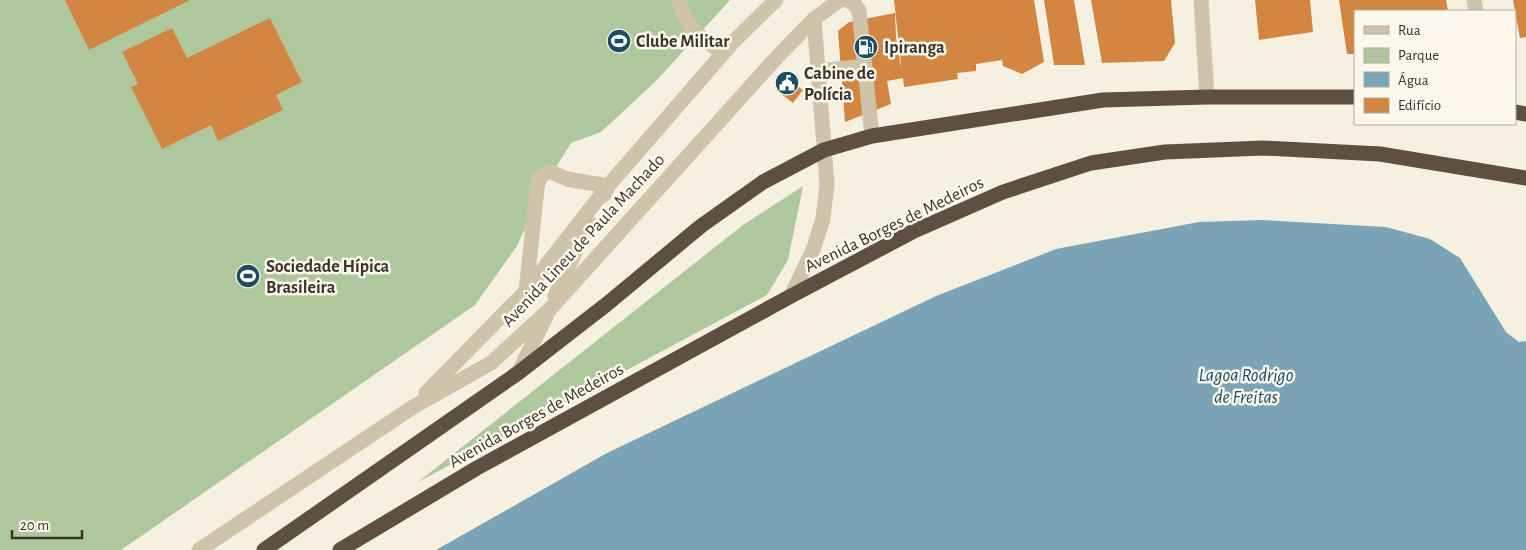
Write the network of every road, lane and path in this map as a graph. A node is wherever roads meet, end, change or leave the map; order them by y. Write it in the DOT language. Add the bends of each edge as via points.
graph roads {
  1 [pos="679,0"];
  2 [pos="776,0"];
  3 [pos="840,0"];
  4 [pos="847,0"];
  5 [pos="1201,0"];
  6 [pos="814,19"];
  7 [pos="722,53"];
  8 [pos="865,66"];
  9 [pos="819,71"];
  10 [pos="1206,97"];
  11 [pos="1354,97"];
  12 [pos="872,136"];
  13 [pos="824,150"];
  14 [pos="1526,178"];
  15 [pos="608,186"];
  16 [pos="526,291"];
  17 [pos="791,296"];
  18 [pos="550,309"];
  19 [pos="518,373"];
  20 [pos="413,407"];
  21 [pos="199,550"];
  22 [pos="264,550"];
  23 [pos="340,550"];
  1 -- 7 [label="street" via="688,25"];
  2 -- 7 [label="street"];
  3 -- 6 [label="street, Avenida Lineu de Paula Machado"];
  4 -- 8 [label="street" via="859,11"];
  5 -- 10 [label="street"];
  6 -- 9 [label="street"];
  6 -- 18 [label="street, Avenida Lineu de Paula Machado"];
  7 -- 15 [label="street"];
  8 -- 9 [label="street"];
  8 -- 12 [label="street"];
  9 -- 13 [label="street"];
  10 -- 11 [label="highway, Avenida Borges de Medeiros"];
  10 -- 12 [label="highway, Avenida Borges de Medeiros" via="1102,100"];
  12 -- 13 [label="highway, Avenida Borges de Medeiros"];
  13 -- 17 [label="street" via="827,184 823,219 813,250"];
  13 -- 19 [label="highway, Avenida Borges de Medeiros" via="763,182 701,226"];
  14 -- 17 [label="highway, Avenida Borges de Medeiros" via="1380,154 1263,148 1165,152 1091,163 1003,192 912,232"];
  15 -- 16 [label="street"];
  15 -- 16 [label="street" via="567,179 549,171 538,179"];
  15 -- 18 [label="street"];
  16 -- 20 [label="street"];
  17 -- 23 [label="highway, Avenida Borges de Medeiros" via="477,468"];
  18 -- 19 [label="street"];
  18 -- 20 [label="street, Avenida Lineu de Paula Machado" via="491,363"];
  19 -- 22 [label="highway, Avenida Borges de Medeiros"];
  20 -- 21 [label="street, Avenida Lineu de Paula Machado"];
}
